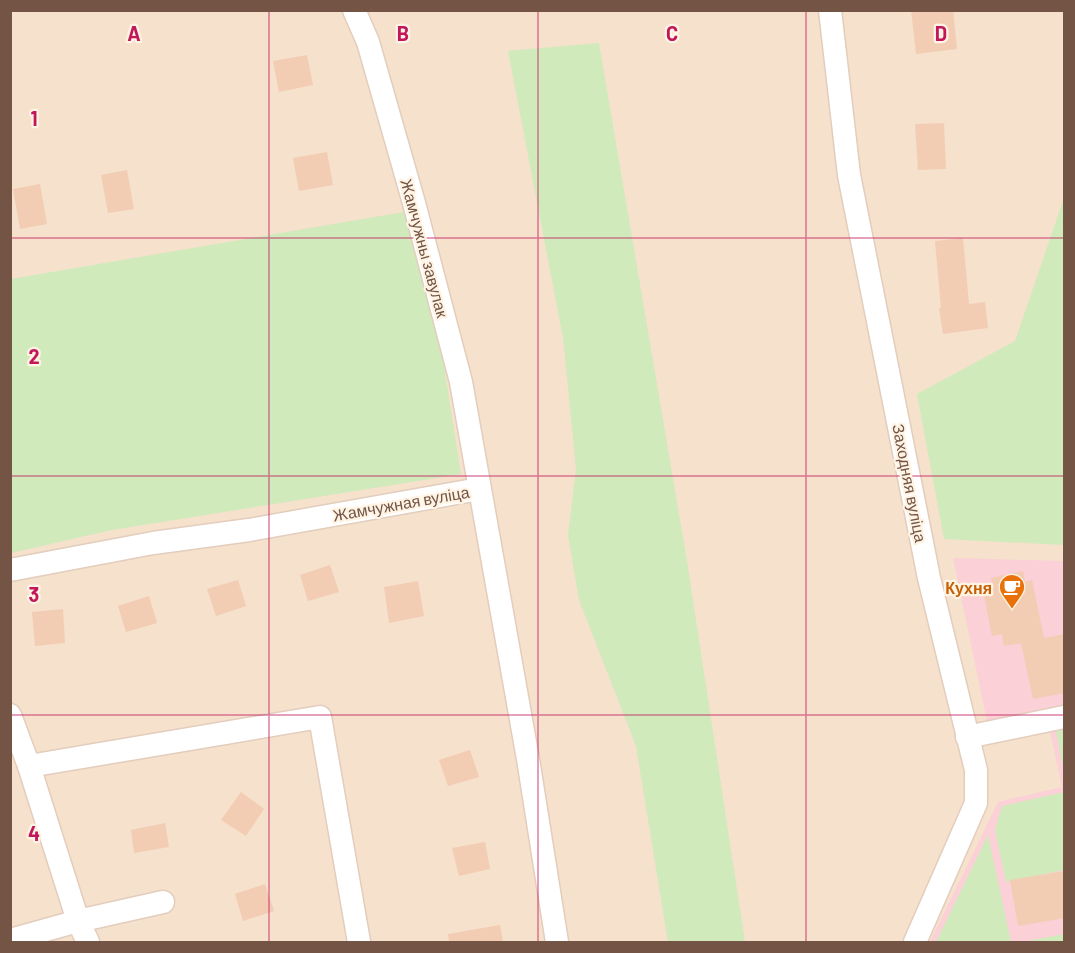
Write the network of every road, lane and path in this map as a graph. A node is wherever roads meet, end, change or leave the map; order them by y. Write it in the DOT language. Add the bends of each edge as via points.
graph roads {
  1 [pos="354,10"];
  2 [pos="830,10"];
  3 [pos="479,489"];
  4 [pos="10,570"];
  5 [pos="10,715"];
  6 [pos="1065,717"];
  7 [pos="967,737"];
  8 [pos="29,766"];
  9 [pos="163,902"];
  10 [pos="78,921"];
  11 [pos="10,940"];
  12 [pos="88,942"];
  13 [pos="359,942"];
  14 [pos="557,942"];
  15 [pos="915,942"];
  1 -- 3 [label="street, Жамчужны завулак" via="368,42 458,371"];
  2 -- 7 [label="street, Заходняя вуліца" via="849,175 928,578"];
  3 -- 4 [label="street, Жамчужная вуліца"];
  3 -- 14 [label="street, Жамчужная вуліца"];
  5 -- 8 [label="street"];
  6 -- 7 [label="street"];
  7 -- 15 [label="street, Заходняя вуліца" via="976,770 976,803"];
  8 -- 10 [label="street"];
  8 -- 13 [label="street" via="321,717"];
  9 -- 10 [label="street"];
  10 -- 11 [label="street"];
  10 -- 12 [label="street"];
}
